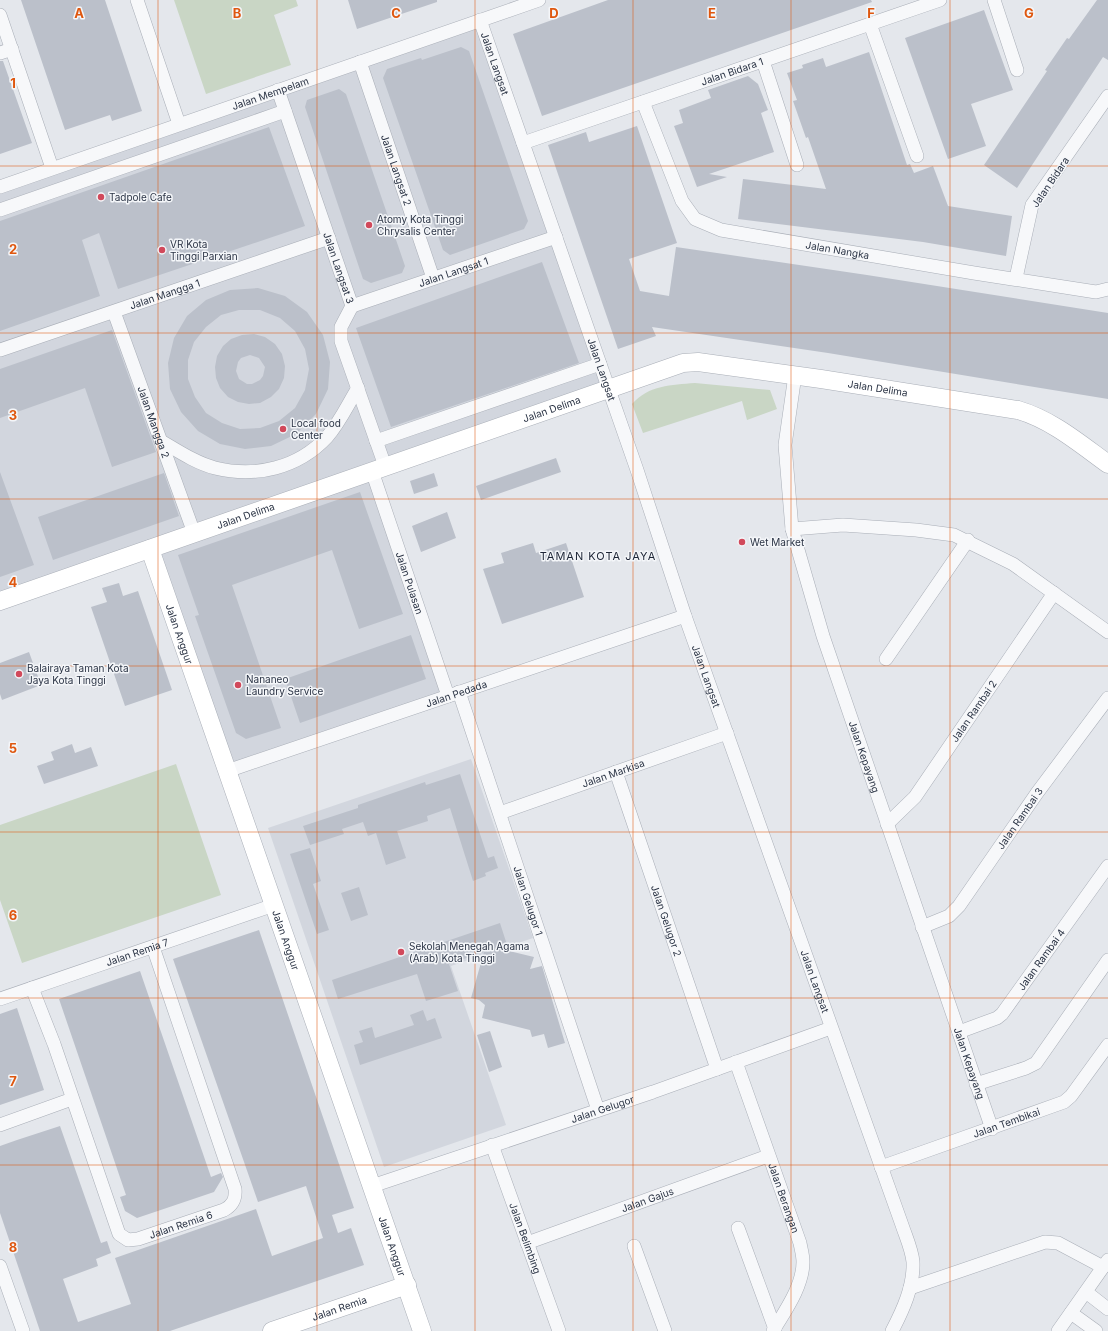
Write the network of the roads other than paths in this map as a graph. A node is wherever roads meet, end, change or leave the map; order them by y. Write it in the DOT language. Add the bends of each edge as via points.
graph roads {
  1 [pos="137,0"];
  2 [pos="539,0"];
  3 [pos="940,0"];
  4 [pos="994,0"];
  5 [pos="0,15"];
  6 [pos="480,20"];
  7 [pos="870,24"];
  8 [pos="6,51"];
  9 [pos="763,61"];
  10 [pos="360,62"];
  11 [pos="1017,70"];
  12 [pos="278,90"];
  13 [pos="1108,96"];
  14 [pos="643,102"];
  15 [pos="285,111"];
  16 [pos="179,124"];
  17 [pos="523,143"];
  18 [pos="917,156"];
  19 [pos="797,165"];
  20 [pos="52,168"];
  21 [pos="0,187"];
  22 [pos="0,210"];
  23 [pos="556,237"];
  24 [pos="328,238"];
  25 [pos="433,278"];
  26 [pos="1016,278"];
  27 [pos="1108,289"];
  28 [pos="352,306"];
  29 [pos="114,312"];
  30 [pos="0,350"];
  31 [pos="600,364"];
  32 [pos="795,375"];
  33 [pos="358,388"];
  34 [pos="608,388"];
  35 [pos="161,441"];
  36 [pos="376,441"];
  37 [pos="1108,464"];
  38 [pos="379,468"];
  39 [pos="792,529"];
  40 [pos="194,533"];
  41 [pos="968,540"];
  42 [pos="150,548"];
  43 [pos="1054,593"];
  44 [pos="0,601"];
  45 [pos="685,616"];
  46 [pos="1108,632"];
  47 [pos="886,659"];
  48 [pos="454,694"];
  49 [pos="1108,698"];
  50 [pos="727,733"];
  51 [pos="227,771"];
  52 [pos="616,772"];
  53 [pos="500,813"];
  54 [pos="887,824"];
  55 [pos="1108,866"];
  56 [pos="274,905"];
  57 [pos="922,926"];
  58 [pos="152,947"];
  59 [pos="1108,960"];
  60 [pos="32,988"];
  61 [pos="0,999"];
  62 [pos="831,1028"];
  63 [pos="959,1032"];
  64 [pos="1108,1045"];
  65 [pos="736,1062"];
  66 [pos="717,1070"];
  67 [pos="976,1084"];
  68 [pos="72,1099"];
  69 [pos="598,1110"];
  70 [pos="0,1125"];
  71 [pos="992,1129"];
  72 [pos="492,1145"];
  73 [pos="768,1156"];
  74 [pos="881,1167"];
  75 [pos="372,1186"];
  76 [pos="738,1228"];
  77 [pos="527,1243"];
  78 [pos="634,1246"];
  79 [pos="1106,1264"];
  80 [pos="0,1266"];
  81 [pos="407,1285"];
  82 [pos="910,1288"];
  83 [pos="1086,1292"];
  84 [pos="1108,1309"];
  85 [pos="1071,1313"];
  86 [pos="278,1330"];
  87 [pos="774,1330"];
  88 [pos="23,1331"];
  89 [pos="422,1331"];
  90 [pos="559,1331"];
  91 [pos="665,1331"];
  92 [pos="892,1331"];
  93 [pos="1058,1331"];
  94 [pos="1096,1331"];
  1 -- 16 [label="street"];
  2 -- 6 [label="street, Jalan Mempelam"];
  3 -- 7 [label="street, Jalan Bidara 1"];
  4 -- 11 [label="street"];
  5 -- 8 [label="street"];
  6 -- 10 [label="street, Jalan Mempelam"];
  6 -- 17 [label="street, Jalan Langsat"];
  7 -- 9 [label="street, Jalan Bidara 1"];
  7 -- 18 [label="street"];
  8 -- 20 [label="street"];
  9 -- 14 [label="street, Jalan Bidara 1"];
  9 -- 19 [label="street"];
  10 -- 12 [label="street, Jalan Mempelam"];
  10 -- 25 [label="street, Jalan Langsat 2"];
  12 -- 15 [label="street, Jalan Langsat 3"];
  12 -- 16 [label="street, Jalan Mempelam"];
  13 -- 26 [label="street, Jalan Bidara" via="1032,205"];
  14 -- 17 [label="street, Jalan Bidara 1"];
  14 -- 26 [label="street, Jalan Nangka" via="682,201 696,219 721,230"];
  15 -- 22 [label="street"];
  15 -- 24 [label="street, Jalan Langsat 3"];
  16 -- 20 [label="street, Jalan Mempelam"];
  17 -- 23 [label="street, Jalan Langsat"];
  20 -- 21 [label="street, Jalan Mempelam"];
  23 -- 25 [label="street, Jalan Langsat 1"];
  23 -- 31 [label="street, Jalan Langsat"];
  24 -- 28 [label="street, Jalan Langsat 3"];
  24 -- 29 [label="street, Jalan Mangga 1"];
  25 -- 28 [label="street, Jalan Langsat 1"];
  26 -- 27 [label="street, Jalan Nangka" via="1096,292"];
  28 -- 33 [label="street, Jalan Langsat 3" via="341,327 341,341"];
  29 -- 30 [label="street, Jalan Mangga 1"];
  29 -- 35 [label="street, Jalan Mangga 2"];
  31 -- 34 [label="street, Jalan Langsat"];
  31 -- 36 [label="street"];
  32 -- 34 [label="street, Jalan Delima" via="698,362 683,363"];
  32 -- 37 [label="street, Jalan Delima" via="1018,410 1051,424"];
  32 -- 39 [label="street, Jalan Kepayang" via="785,445"];
  33 -- 35 [label="street" via="327,437 311,451 277,468 239,472 214,468"];
  33 -- 36 [label="street, Jalan Langsat 3"];
  34 -- 38 [label="street, Jalan Delima"];
  34 -- 45 [label="street, Jalan Langsat"];
  35 -- 40 [label="street, Jalan Mangga 2"];
  36 -- 38 [label="street, Jalan Langsat 3"];
  38 -- 40 [label="street, Jalan Delima"];
  38 -- 48 [label="street, Jalan Pulasan"];
  39 -- 41 [label="street" via="855,525 941,533"];
  39 -- 54 [label="street, Jalan Kepayang" via="823,636"];
  40 -- 42 [label="street, Jalan Delima"];
  41 -- 43 [label="street" via="1013,564"];
  41 -- 47 [label="street"];
  42 -- 44 [label="street, Jalan Delima"];
  42 -- 51 [label="street, Jalan Anggur"];
  43 -- 46 [label="street"];
  43 -- 54 [label="street, Jalan Rambai 2" via="915,797"];
  45 -- 48 [label="street, Jalan Pedada"];
  45 -- 50 [label="street, Jalan Langsat"];
  48 -- 51 [label="street, Jalan Pedada"];
  48 -- 53 [label="street, Jalan Gelugor 1"];
  49 -- 57 [label="street, Jalan Rambai 3" via="1037,793 960,906 949,916"];
  50 -- 52 [label="street, Jalan Markisa"];
  50 -- 62 [label="street, Jalan Langsat"];
  51 -- 56 [label="street, Jalan Anggur"];
  52 -- 53 [label="street, Jalan Markisa"];
  52 -- 66 [label="street, Jalan Gelugor 2"];
  53 -- 69 [label="street, Jalan Gelugor 1"];
  54 -- 57 [label="street, Jalan Kepayang"];
  55 -- 63 [label="street, Jalan Rambai 4" via="1002,1014"];
  56 -- 58 [label="street, Jalan Remia 7"];
  56 -- 75 [label="street, Jalan Anggur"];
  57 -- 63 [label="street, Jalan Kepayang"];
  58 -- 60 [label="street, Jalan Remia 7"];
  58 -- 68 [label="street, Jalan Remia 6" via="235,1189 232,1204 224,1210 138,1239 123,1237 117,1229"];
  59 -- 67 [label="street" via="1036,1063"];
  60 -- 61 [label="street, Jalan Remia 7"];
  60 -- 68 [label="street, Jalan Remia 6"];
  62 -- 65 [label="street, Jalan Gelugor"];
  62 -- 74 [label="street, Jalan Langsat"];
  63 -- 67 [label="street, Jalan Kepayang"];
  64 -- 71 [label="street, Jalan Tembikai" via="1067,1100"];
  65 -- 66 [label="street, Jalan Gelugor"];
  65 -- 73 [label="street, Jalan Berangan"];
  66 -- 69 [label="street, Jalan Gelugor"];
  67 -- 71 [label="street, Jalan Kepayang"];
  68 -- 70 [label="street"];
  69 -- 72 [label="street, Jalan Gelugor"];
  71 -- 74 [label="street, Jalan Tembikai"];
  72 -- 75 [label="street, Jalan Gelugor"];
  72 -- 77 [label="street, Jalan Belimbing"];
  73 -- 77 [label="street, Jalan Gajus"];
  73 -- 87 [label="street, Jalan Berangan" via="800,1243 803,1261 801,1275 790,1304"];
  74 -- 82 [label="street, Jalan Langsat" via="913,1260"];
  75 -- 81 [label="street, Jalan Anggur"];
  76 -- 87 [label="street"];
  77 -- 90 [label="street, Jalan Belimbing"];
  78 -- 91 [label="street"];
  79 -- 82 [label="street" via="1058,1243 1045,1242"];
  79 -- 83 [label="street"];
  80 -- 88 [label="street"];
  81 -- 86 [label="street, Jalan Remia"];
  81 -- 89 [label="street, Jalan Anggur"];
  82 -- 92 [label="street, Jalan Langsat"];
  83 -- 84 [label="street"];
  83 -- 85 [label="street"];
  85 -- 93 [label="street"];
  85 -- 94 [label="street"];
}
